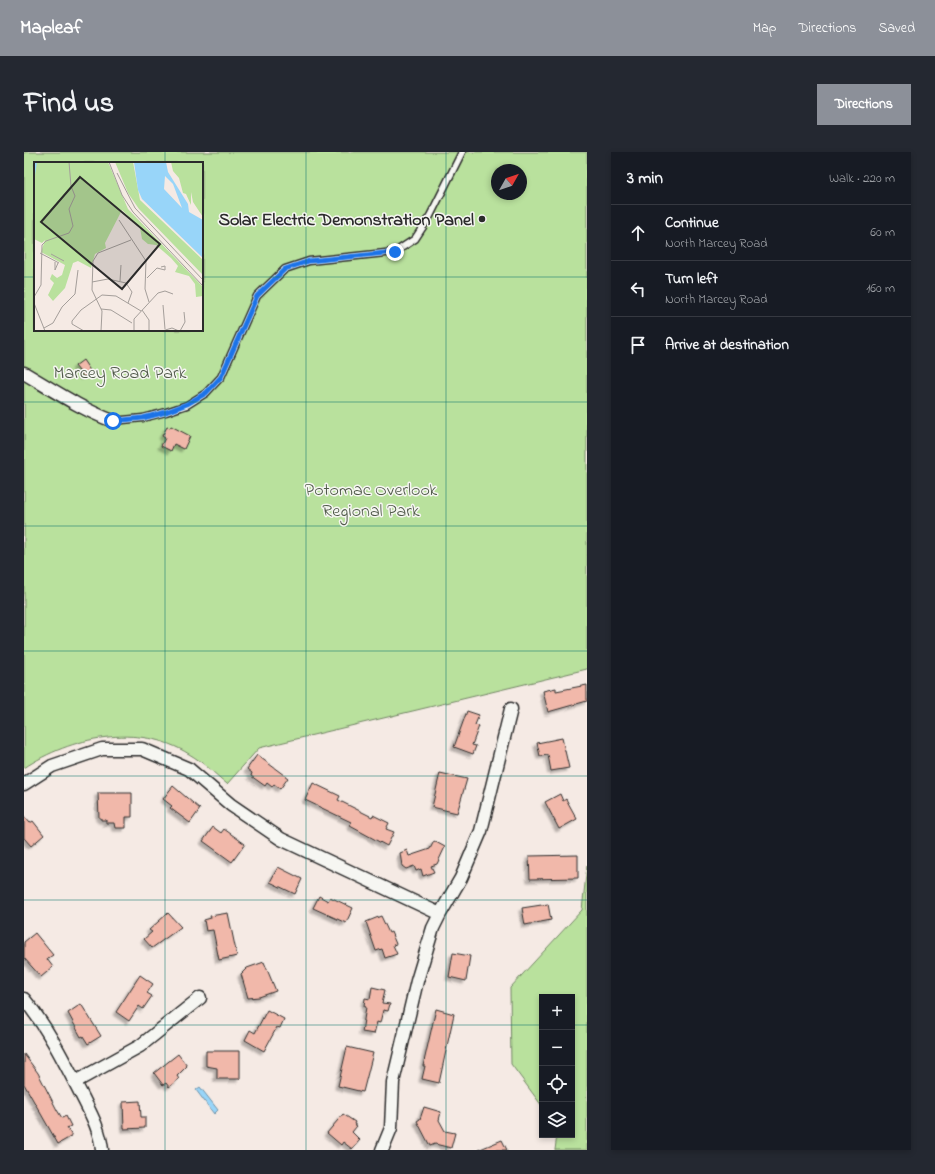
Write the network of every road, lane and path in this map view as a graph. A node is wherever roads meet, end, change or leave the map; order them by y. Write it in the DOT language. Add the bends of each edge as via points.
graph roads {
  1 [pos="462,152"];
  2 [pos="24,373"];
  3 [pos="113,421"];
  4 [pos="511,709"];
  5 [pos="24,784"];
  6 [pos="440,914"];
  7 [pos="200,998"];
  8 [pos="24,999"];
  9 [pos="75,1082"];
  10 [pos="386,1149"];
  11 [pos="102,1150"];
  1 -- 3 [label="lane" via="430,216 415,239 395,252 309,261 285,269 257,296 221,377 206,393 166,412 143,418"];
  2 -- 3 [label="street" via="77,404"];
  4 -- 6 [label="street" via="481,831 461,878"];
  5 -- 6 [label="street" via="52,766 102,749 142,749 189,769 231,805 281,839"];
  6 -- 10 [label="street" via="433,928 416,988 393,1082 391,1128"];
  7 -- 9 [label="street" via="140,1046"];
  8 -- 9 [label="street" via="50,1037"];
  9 -- 11 [label="street" via="97,1126"];
}
